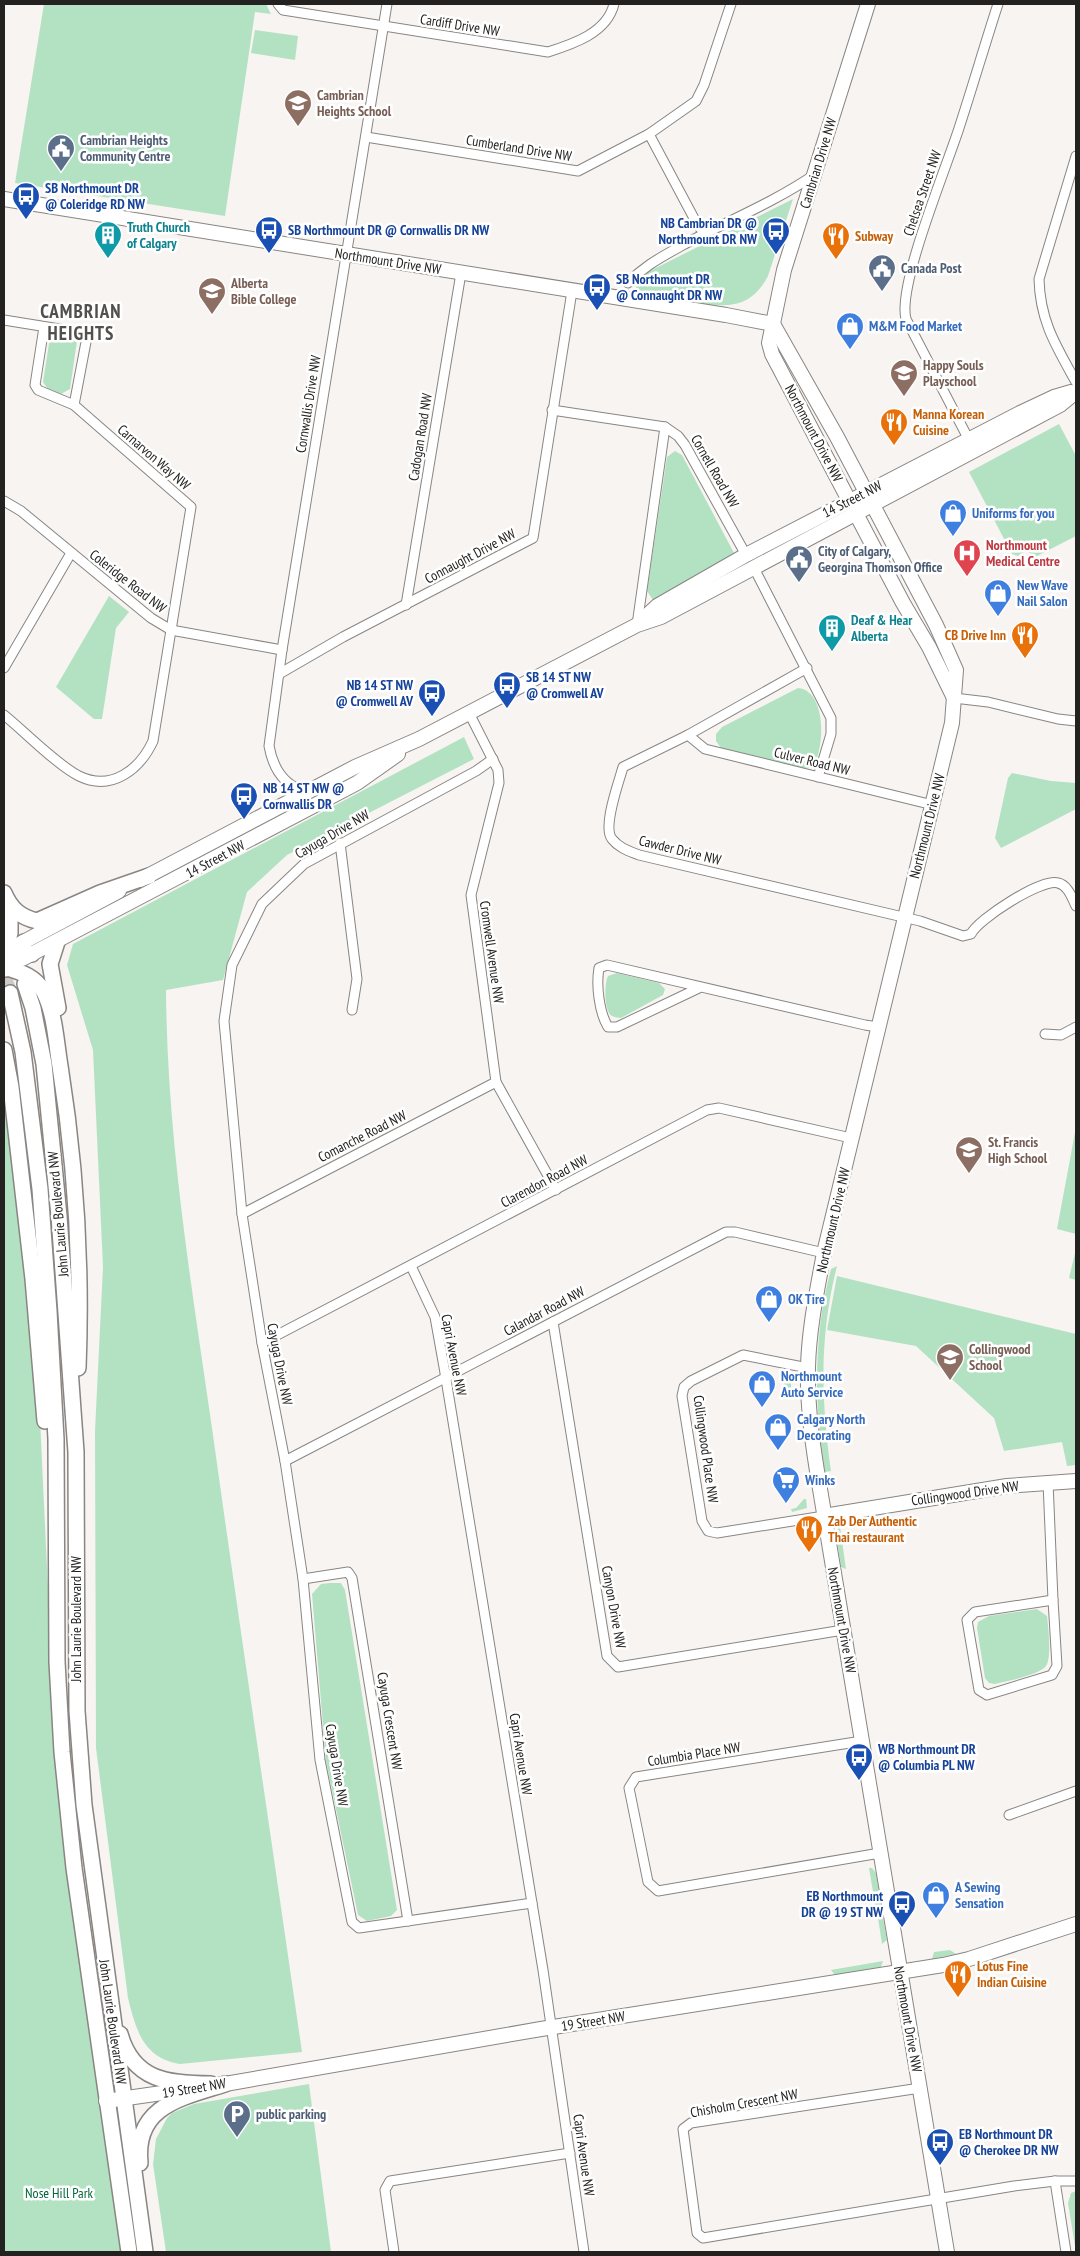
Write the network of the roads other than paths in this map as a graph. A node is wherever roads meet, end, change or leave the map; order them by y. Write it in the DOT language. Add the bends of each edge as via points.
graph roads {
  1 [pos="387,4"];
  2 [pos="614,4"];
  3 [pos="731,4"];
  4 [pos="868,4"];
  5 [pos="998,4"];
  6 [pos="281,7"];
  7 [pos="383,27"];
  8 [pos="649,134"];
  9 [pos="366,137"];
  10 [pos="1076,156"];
  11 [pos="814,175"];
  12 [pos="4,198"];
  13 [pos="704,233"];
  14 [pos="347,254"];
  15 [pos="461,273"];
  16 [pos="628,283"];
  17 [pos="572,291"];
  18 [pos="4,320"];
  19 [pos="773,324"];
  20 [pos="44,328"];
  21 [pos="1076,382"];
  22 [pos="1076,391"];
  23 [pos="74,405"];
  24 [pos="552,410"];
  25 [pos="665,427"];
  26 [pos="969,440"];
  27 [pos="869,498"];
  28 [pos="850,500"];
  29 [pos="4,501"];
  30 [pos="856,513"];
  31 [pos="71,553"];
  32 [pos="746,555"];
  33 [pos="754,568"];
  34 [pos="406,605"];
  35 [pos="636,625"];
  36 [pos="170,630"];
  37 [pos="282,650"];
  38 [pos="4,668"];
  39 [pos="807,668"];
  40 [pos="279,674"];
  41 [pos="954,698"];
  42 [pos="469,713"];
  43 [pos="4,715"];
  44 [pos="1076,721"];
  45 [pos="688,736"];
  46 [pos="419,739"];
  47 [pos="493,759"];
  48 [pos="818,777"];
  49 [pos="307,792"];
  50 [pos="933,805"];
  51 [pos="340,844"];
  52 [pos="149,876"];
  53 [pos="7,899"];
  54 [pos="1076,906"];
  55 [pos="904,917"];
  56 [pos="57,942"];
  57 [pos="10,957"];
  58 [pos="25,984"];
  59 [pos="701,987"];
  60 [pos="10,993"];
  61 [pos="352,1010"];
  62 [pos="878,1027"];
  63 [pos="1076,1027"];
  64 [pos="1044,1034"];
  65 [pos="4,1050"];
  66 [pos="496,1082"];
  67 [pos="69,1124"];
  68 [pos="851,1138"];
  69 [pos="556,1190"];
  70 [pos="242,1214"];
  71 [pos="824,1253"];
  72 [pos="411,1266"];
  73 [pos="553,1322"];
  74 [pos="262,1343"];
  75 [pos="808,1368"];
  76 [pos="446,1378"];
  77 [pos="76,1452"];
  78 [pos="285,1461"];
  79 [pos="1076,1481"];
  80 [pos="1048,1482"];
  81 [pos="824,1516"];
  82 [pos="56,1520"];
  83 [pos="303,1579"];
  84 [pos="1053,1600"];
  85 [pos="843,1630"];
  86 [pos="862,1741"];
  87 [pos="1076,1791"];
  88 [pos="1008,1815"];
  89 [pos="880,1853"];
  90 [pos="532,1903"];
  91 [pos="408,1921"];
  92 [pos="1076,1924"];
  93 [pos="900,1972"];
  94 [pos="107,1982"];
  95 [pos="552,2027"];
  96 [pos="225,2084"];
  97 [pos="920,2088"];
  98 [pos="123,2099"];
  99 [pos="106,2101"];
  100 [pos="570,2153"];
  101 [pos="1055,2181"];
  102 [pos="1076,2181"];
  103 [pos="938,2200"];
  104 [pos="128,2252"];
  105 [pos="144,2252"];
  106 [pos="150,2252"];
  107 [pos="394,2252"];
  108 [pos="584,2252"];
  109 [pos="947,2252"];
  110 [pos="1066,2252"];
  1 -- 7 [label="street, Cornwallis Drive NW"];
  2 -- 7 [label="street, Cardiff Drive NW" via="597,30 548,52"];
  3 -- 8 [label="street, Cumberland Drive NW" via="696,101"];
  4 -- 11 [label="street, Cambrian Drive NW"];
  5 -- 26 [label="street, Chelsea Street NW" via="914,261 904,304 906,319"];
  6 -- 7 [label="street, Cardiff Drive NW"];
  7 -- 9 [label="street, Cornwallis Drive NW"];
  8 -- 9 [label="street, Cumberland Drive NW" via="578,171"];
  8 -- 13 [label="street"];
  9 -- 14 [label="street, Cornwallis Drive NW"];
  10 -- 21 [label="street" via="1040,279 1045,322"];
  11 -- 13 [label="street"];
  11 -- 19 [label="street, Cambrian Drive NW" via="784,270"];
  12 -- 14 [label="street, Northmount Drive NW"];
  13 -- 16 [label="street" via="643,268"];
  14 -- 15 [label="street, Northmount Drive NW"];
  14 -- 37 [label="street, Cornwallis Drive NW"];
  15 -- 17 [label="street, Northmount Drive NW"];
  15 -- 34 [label="street, Cadogan Road NW"];
  17 -- 19 [label="street, Northmount Drive NW"];
  17 -- 24 [label="street, Connaught Drive NW"];
  18 -- 20 [label="street"];
  19 -- 27 [label="street, Northmount Drive NW"];
  19 -- 28 [label="street, Northmount Drive NW" via="769,343 772,354"];
  20 -- 23 [label="street, Carnarvon Way NW" via="35,384 38,390"];
  20 -- 23 [label="street" via="84,335 86,342"];
  22 -- 26 [label="street, 14 Street NW" via="1054,397"];
  22 -- 27 [label="street, 14 Street NW" via="1060,405"];
  23 -- 36 [label="street, Carnarvon Way NW" via="190,507"];
  24 -- 25 [label="street"];
  24 -- 34 [label="street, Connaught Drive NW" via="532,538"];
  25 -- 32 [label="street, Cornell Road NW" via="686,445"];
  25 -- 35 [label="street"];
  26 -- 27 [label="street, 14 Street NW"];
  27 -- 28 [label="street, 14 Street NW"];
  27 -- 30 [label="street, 14 Street NW"];
  27 -- 41 [label="street, Northmount Drive NW" via="956,670"];
  28 -- 30 [label="street, Northmount Drive NW"];
  28 -- 32 [label="street, 14 Street NW"];
  29 -- 31 [label="street, Coleridge Road NW" via="21,511"];
  30 -- 33 [label="street, 14 Street NW"];
  30 -- 41 [label="street, Northmount Drive NW"];
  31 -- 36 [label="street, Coleridge Road NW"];
  31 -- 38 [label="street"];
  32 -- 35 [label="street, 14 Street NW" via="658,606"];
  33 -- 35 [label="street, 14 Street NW" via="661,617"];
  33 -- 39 [label="street"];
  34 -- 40 [label="street, Connaught Drive NW" via="343,636"];
  35 -- 42 [label="street, 14 Street NW"];
  36 -- 37 [label="street, Coleridge Road NW"];
  36 -- 43 [label="street" via="153,741 146,756 133,770 115,780 80,777"];
  37 -- 40 [label="street, Cornwallis Drive NW"];
  39 -- 45 [label="street, Cawder Drive NW"];
  39 -- 48 [label="street" via="831,718 831,734"];
  40 -- 49 [label="street, Cornwallis Drive NW" via="269,746 271,758 283,779 295,789"];
  41 -- 44 [label="street"];
  41 -- 50 [label="street, Northmount Drive NW" via="950,737"];
  42 -- 46 [label="street, 14 Street NW"];
  42 -- 47 [label="street, Cromwell Avenue NW"];
  45 -- 48 [label="street, Culver Road NW" via="705,748"];
  45 -- 55 [label="street, Cawder Drive NW" via="623,767 608,823 610,838 622,848 639,855"];
  46 -- 49 [label="street, 14 Street NW" via="355,766"];
  46 -- 56 [label="street, 14 Street NW" via="357,783"];
  47 -- 51 [label="street, Cayuga Drive NW"];
  47 -- 66 [label="street, Cromwell Avenue NW" via="499,783 471,895"];
  48 -- 50 [label="street, Culver Road NW"];
  49 -- 52 [label="street, 14 Street NW"];
  50 -- 55 [label="street, Northmount Drive NW"];
  51 -- 61 [label="street" via="357,979"];
  51 -- 70 [label="street, Cayuga Drive NW" via="304,864 262,904 232,965 224,1021"];
  52 -- 53 [label="main road" via="37,921 18,914"];
  52 -- 57 [label="street, 14 Street NW"];
  53 -- 57 [label="main road"];
  54 -- 55 [label="street" via="1066,887 1052,882 1031,890 964,936"];
  55 -- 62 [label="street, Northmount Drive NW"];
  56 -- 57 [label="street, 14 Street NW"];
  56 -- 67 [label="main road" via="50,964 67,1053 72,1107"];
  57 -- 67 [label="main road" via="38,983 44,993 52,1018"];
  58 -- 77 [label="main road, John Laurie Boulevard NW" via="39,1035 49,1101"];
  59 -- 59 [label="street" via="617,1027 608,1026 603,1018 598,968 607,965"];
  59 -- 62 [label="street"];
  60 -- 82 [label="main road, John Laurie Boulevard NW" via="23,1052 40,1189 56,1439"];
  62 -- 68 [label="street, Northmount Drive NW"];
  63 -- 64 [label="street" via="1062,1035"];
  65 -- 82 [label="main road" via="33,1279 48,1487"];
  66 -- 69 [label="street, Cromwell Avenue NW"];
  66 -- 70 [label="street, Comanche Road NW"];
  67 -- 77 [label="main road" via="76,1215 79,1351"];
  68 -- 69 [label="street, Clarendon Road NW" via="719,1108 707,1110"];
  68 -- 71 [label="street, Northmount Drive NW"];
  69 -- 72 [label="street, Clarendon Road NW"];
  70 -- 74 [label="street, Cayuga Drive NW"];
  71 -- 73 [label="street, Calandar Road NW" via="726,1232"];
  71 -- 75 [label="street, Northmount Drive NW"];
  72 -- 74 [label="street, Clarendon Road NW"];
  72 -- 76 [label="street, Capri Avenue NW" via="434,1317"];
  73 -- 76 [label="street, Calandar Road NW"];
  73 -- 85 [label="street, Canyon Drive NW" via="607,1656 618,1667"];
  74 -- 78 [label="street, Cayuga Drive NW"];
  75 -- 81 [label="street, Northmount Drive NW" via="810,1426"];
  75 -- 81 [label="street, Collingwood Place NW" via="743,1355 691,1381 684,1387 682,1396 702,1521 708,1530 717,1533"];
  76 -- 78 [label="street, Calandar Road NW"];
  76 -- 90 [label="street, Capri Avenue NW"];
  77 -- 94 [label="main road, John Laurie Boulevard NW" via="76,1711 86,1830"];
  78 -- 83 [label="street, Cayuga Drive NW"];
  79 -- 80 [label="street, Collingwood Drive NW"];
  80 -- 81 [label="street, Collingwood Drive NW"];
  80 -- 84 [label="street"];
  81 -- 85 [label="street, Northmount Drive NW"];
  82 -- 99 [label="main road, John Laurie Boulevard NW" via="57,1662 62,1752 74,1868"];
  83 -- 91 [label="street, Cayuga Crescent NW" via="348,1572 352,1578"];
  83 -- 91 [label="street, Cayuga Drive NW" via="320,1760 352,1922 359,1928"];
  84 -- 84 [label="street" via="975,1612 967,1620 979,1690 987,1695 1052,1675 1057,1666"];
  85 -- 86 [label="street, Northmount Drive NW"];
  86 -- 89 [label="street, Northmount Drive NW"];
  86 -- 89 [label="street, Columbia Place NW" via="636,1777 630,1788 648,1882 658,1891"];
  87 -- 88 [label="street"];
  89 -- 93 [label="street, Northmount Drive NW"];
  90 -- 91 [label="street, Cayuga Drive NW"];
  90 -- 95 [label="street, Capri Avenue NW"];
  92 -- 93 [label="street, 19 Street NW" via="969,1960"];
  93 -- 95 [label="street, 19 Street NW"];
  93 -- 97 [label="street, Northmount Drive NW"];
  94 -- 96 [label="main road" via="123,2044 137,2066 160,2080 184,2084"];
  94 -- 98 [label="main road, John Laurie Boulevard NW"];
  95 -- 96 [label="street, 19 Street NW"];
  95 -- 100 [label="street, Capri Avenue NW"];
  96 -- 98 [label="street, 19 Street NW"];
  96 -- 106 [label="main road" via="163,2106 142,2134 139,2148"];
  97 -- 103 [label="street, Northmount Drive NW"];
  97 -- 103 [label="street, Chisholm Crescent NW" via="691,2123 683,2129 697,2233 703,2238"];
  98 -- 99 [label="street, 19 Street NW"];
  98 -- 105 [label="main road, John Laurie Boulevard NW"];
  99 -- 104 [label="main road, John Laurie Boulevard NW"];
  100 -- 107 [label="street" via="390,2181 385,2190"];
  100 -- 108 [label="street, Capri Avenue NW"];
  101 -- 102 [label="street"];
  101 -- 103 [label="street"];
  101 -- 110 [label="street"];
  103 -- 109 [label="street, Northmount Drive NW"];
}
